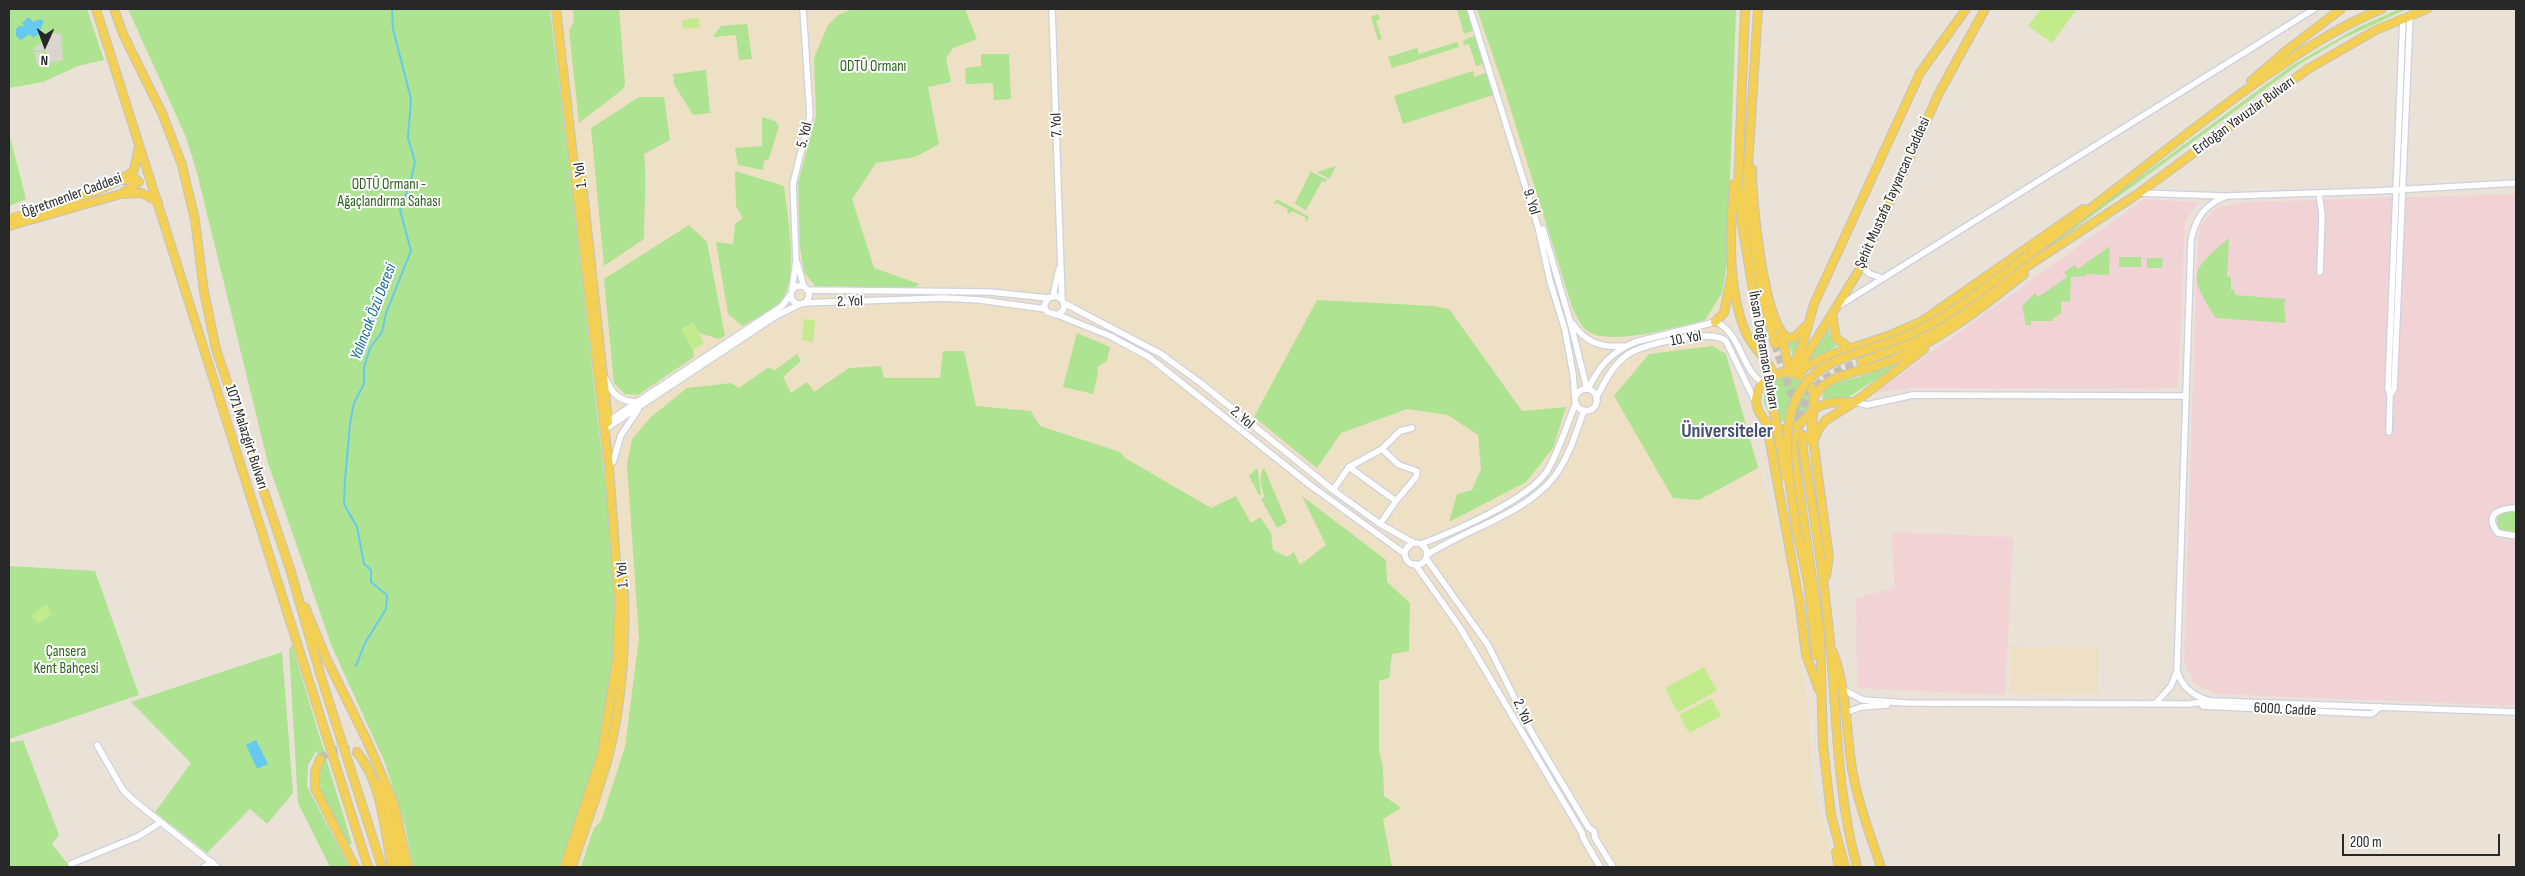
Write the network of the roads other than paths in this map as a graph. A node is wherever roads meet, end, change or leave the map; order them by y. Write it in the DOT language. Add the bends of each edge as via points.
graph roads {
  1 [pos="96,9"];
  2 [pos="114,9"];
  3 [pos="556,9"];
  4 [pos="562,9"];
  5 [pos="803,9"];
  6 [pos="1052,9"];
  7 [pos="1472,9"];
  8 [pos="1745,9"];
  9 [pos="1758,9"];
  10 [pos="1966,9"];
  11 [pos="1985,9"];
  12 [pos="2314,9"];
  13 [pos="2341,9"];
  14 [pos="2382,9"];
  15 [pos="2427,9"];
  16 [pos="2406,17"];
  17 [pos="1740,100"];
  18 [pos="2223,106"];
  19 [pos="1751,109"];
  20 [pos="573,132"];
  21 [pos="138,142"];
  22 [pos="2125,182"];
  23 [pos="2516,183"];
  24 [pos="107,185"];
  25 [pos="2400,189"];
  26 [pos="2139,193"];
  27 [pos="2319,193"];
  28 [pos="111,196"];
  29 [pos="2227,196"];
  30 [pos="158,202"];
  31 [pos="9,219"];
  32 [pos="9,226"];
  33 [pos="2071,238"];
  34 [pos="1061,242"];
  35 [pos="796,261"];
  36 [pos="1732,265"];
  37 [pos="1861,267"];
  38 [pos="2320,272"];
  39 [pos="590,278"];
  40 [pos="1882,278"];
  41 [pos="805,288"];
  42 [pos="791,292"];
  43 [pos="1050,297"];
  44 [pos="1063,301"];
  45 [pos="802,304"];
  46 [pos="1045,309"];
  47 [pos="1835,311"];
  48 [pos="1058,315"];
  49 [pos="1570,321"];
  50 [pos="1715,322"];
  51 [pos="1703,325"];
  52 [pos="1806,326"];
  53 [pos="1682,330"];
  54 [pos="1781,333"];
  55 [pos="1707,335"];
  56 [pos="1685,338"];
  57 [pos="1936,339"];
  58 [pos="731,342"];
  59 [pos="1775,344"];
  60 [pos="1625,346"];
  61 [pos="1850,348"];
  62 [pos="1820,359"];
  63 [pos="704,360"];
  64 [pos="1861,362"];
  65 [pos="602,370"];
  66 [pos="1793,374"];
  67 [pos="1774,375"];
  68 [pos="1830,380"];
  69 [pos="1763,383"];
  70 [pos="1202,384"];
  71 [pos="1587,389"];
  72 [pos="1197,393"];
  73 [pos="2185,396"];
  74 [pos="1814,397"];
  75 [pos="651,398"];
  76 [pos="1596,398"];
  77 [pos="638,401"];
  78 [pos="1575,401"];
  79 [pos="1855,402"];
  80 [pos="1758,408"];
  81 [pos="1584,410"];
  82 [pos="1811,413"];
  83 [pos="1766,421"];
  84 [pos="606,426"];
  85 [pos="1412,428"];
  86 [pos="1780,428"];
  87 [pos="2389,432"];
  88 [pos="1792,442"];
  89 [pos="1813,442"];
  90 [pos="1802,443"];
  91 [pos="1382,449"];
  92 [pos="613,462"];
  93 [pos="1349,467"];
  94 [pos="1333,490"];
  95 [pos="1396,501"];
  96 [pos="2516,508"];
  97 [pos="1380,524"];
  98 [pos="1796,528"];
  99 [pos="2516,536"];
  100 [pos="1418,543"];
  101 [pos="1405,554"];
  102 [pos="1426,557"];
  103 [pos="1415,564"];
  104 [pos="290,569"];
  105 [pos="1824,585"];
  106 [pos="1830,643"];
  107 [pos="2176,671"];
  108 [pos="1842,689"];
  109 [pos="1819,690"];
  110 [pos="1514,695"];
  111 [pos="1502,700"];
  112 [pos="2213,701"];
  113 [pos="1906,703"];
  114 [pos="2156,703"];
  115 [pos="2188,704"];
  116 [pos="1519,705"];
  117 [pos="2380,707"];
  118 [pos="1508,710"];
  119 [pos="2516,712"];
  120 [pos="1845,713"];
  121 [pos="97,745"];
  122 [pos="1823,748"];
  123 [pos="357,752"];
  124 [pos="320,759"];
  125 [pos="380,773"];
  126 [pos="1831,815"];
  127 [pos="161,822"];
  128 [pos="1589,828"];
  129 [pos="1582,833"];
  130 [pos="1595,838"];
  131 [pos="1586,841"];
  132 [pos="576,845"];
  133 [pos="212,862"];
  134 [pos="71,864"];
  135 [pos="204,867"];
  136 [pos="217,867"];
  137 [pos="355,867"];
  138 [pos="368,867"];
  139 [pos="382,867"];
  140 [pos="392,867"];
  141 [pos="400,867"];
  142 [pos="408,867"];
  143 [pos="564,867"];
  144 [pos="572,867"];
  145 [pos="1600,867"];
  146 [pos="1613,867"];
  147 [pos="1839,867"];
  148 [pos="1845,867"];
  149 [pos="1857,867"];
  150 [pos="1881,867"];
  1 -- 21 [label="main road, 1071 Malazgirt Bulvarı"];
  2 -- 104 [label="main road, 1071 Malazgirt Bulvarı" via="166,121 182,165 195,220 204,292 216,349"];
  3 -- 20 [label="main road, 1. Yol"];
  4 -- 20 [label="main road, 1. Yol"];
  5 -- 35 [label="street, 5. Yol" via="810,115 793,184"];
  6 -- 34 [label="street, 7. Yol"];
  7 -- 49 [label="street, 9. Yol"];
  7 -- 78 [label="street, 9. Yol" via="1566,330"];
  8 -- 17 [label="main road, İhsan Doğramacı Bulvarı"];
  9 -- 19 [label="main road, İhsan Doğramacı Bulvarı"];
  10 -- 52 [label="main road, Şehit Mustafa Tayyarcan Caddesi" via="1920,73"];
  11 -- 37 [label="main road, Şehit Mustafa Tayyarcan Caddesi" via="1938,95"];
  12 -- 40 [label="street"];
  13 -- 18 [label="main road"];
  14 -- 18 [label="main road, Erdoğan Yavuzlar Bulvarı" via="2323,38"];
  15 -- 16 [label="main road, Erdoğan Yavuzlar Bulvarı"];
  16 -- 25 [label="street"];
  16 -- 26 [label="main road, Erdoğan Yavuzlar Bulvarı" via="2358,39 2299,75"];
  17 -- 36 [label="main road" via="1732,208"];
  17 -- 98 [label="main road, İhsan Doğramacı Bulvarı, bridge" via="1740,209 1779,450"];
  18 -- 22 [label="main road, Erdoğan Yavuzlar Bulvarı"];
  19 -- 54 [label="main road" via="1752,196 1770,308"];
  19 -- 59 [label="main road, İhsan Doğramacı Bulvarı" via="1747,209 1762,298"];
  20 -- 39 [label="main road, 1. Yol"];
  21 -- 24 [label="main road, Öğretmenler Caddesi" via="139,156 134,170"];
  21 -- 30 [label="main road, 1071 Malazgirt Bulvarı"];
  22 -- 61 [label="main road, Erdoğan Yavuzlar Bulvarı" via="2043,235 1931,316 1897,333"];
  22 -- 98 [label="main road, Erdoğan Yavuzlar Bulvarı, bridge" via="1930,324 1897,340 1831,363 1810,380 1795,401 1786,431"];
  23 -- 25 [label="street"];
  24 -- 28 [label="main road" via="134,178 139,182"];
  24 -- 31 [label="main road, Öğretmenler Caddesi"];
  25 -- 27 [label="street"];
  25 -- 87 [label="street" via="2388,389"];
  26 -- 29 [label="street"];
  26 -- 33 [label="main road, Erdoğan Yavuzlar Bulvarı"];
  27 -- 29 [label="street"];
  27 -- 38 [label="street" via="2322,215"];
  28 -- 30 [label="main road, Öğretmenler Caddesi" via="142,193"];
  28 -- 32 [label="main road, Öğretmenler Caddesi"];
  29 -- 73 [label="street" via="2215,200 2202,211 2194,224 2190,241"];
  30 -- 138 [label="main road, 1071 Malazgirt Bulvarı"];
  33 -- 57 [label="main road, Erdoğan Yavuzlar Bulvarı" via="1966,320"];
  33 -- 64 [label="main road, Erdoğan Yavuzlar Bulvarı" via="1937,330"];
  34 -- 43 [label="street, 7. Yol" via="1059,275"];
  34 -- 44 [label="street, 7. Yol"];
  35 -- 41 [label="street, 5. Yol"];
  35 -- 42 [label="street, 5. Yol"];
  36 -- 50 [label="main road" via="1726,307 1722,317"];
  36 -- 67 [label="main road" via="1745,331"];
  37 -- 40 [label="street"];
  37 -- 47 [label="main road, Şehit Mustafa Tayyarcan Caddesi"];
  39 -- 65 [label="main road, 1. Yol"];
  39 -- 84 [label="main road, 1. Yol"];
  40 -- 47 [label="street"];
  41 -- 42 [label="street, 2. Yol" via="796,287"];
  41 -- 43 [label="street, 2. Yol" via="990,292"];
  41 -- 45 [label="street" via="808,297"];
  42 -- 45 [label="street" via="793,301"];
  42 -- 58 [label="street, 2. Yol" via="782,306"];
  43 -- 44 [label="street, 2. Yol"];
  43 -- 46 [label="street"];
  44 -- 48 [label="street" via="1064,308"];
  44 -- 70 [label="street, 2. Yol" via="1140,342"];
  45 -- 46 [label="street, 2. Yol" via="943,298"];
  45 -- 58 [label="street, 2. Yol"];
  46 -- 48 [label="street, 2. Yol" via="1049,314"];
  47 -- 61 [label="main road" via="1836,338"];
  47 -- 66 [label="main road, Şehit Mustafa Tayyarcan Caddesi"];
  48 -- 72 [label="street, 2. Yol" via="1130,346"];
  49 -- 60 [label="street, 9. Yol" via="1580,335 1595,344"];
  49 -- 71 [label="street, 9. Yol"];
  50 -- 51 [label="street, 10. Yol"];
  50 -- 69 [label="street, 10. Yol" via="1729,330 1750,373"];
  51 -- 53 [label="street, 10. Yol"];
  51 -- 55 [label="street"];
  52 -- 54 [label="main road" via="1795,337 1787,338"];
  52 -- 66 [label="main road, Şehit Mustafa Tayyarcan Caddesi"];
  53 -- 56 [label="street"];
  53 -- 60 [label="street, 10. Yol"];
  54 -- 66 [label="main road"];
  55 -- 56 [label="street, 10. Yol"];
  55 -- 80 [label="street, 10. Yol" via="1718,335 1726,341"];
  56 -- 76 [label="street, 10. Yol" via="1627,354 1612,370"];
  57 -- 68 [label="main road, Erdoğan Yavuzlar Bulvarı" via="1875,367"];
  57 -- 79 [label="main road"];
  58 -- 63 [label="street, 2. Yol"];
  60 -- 71 [label="street, 10. Yol" via="1600,366"];
  61 -- 62 [label="main road, Erdoğan Yavuzlar Bulvarı"];
  62 -- 66 [label="main road, Erdoğan Yavuzlar Bulvarı"];
  62 -- 68 [label="main road" via="1819,372"];
  63 -- 75 [label="street, 2. Yol"];
  63 -- 77 [label="street, 2. Yol"];
  65 -- 77 [label="street" via="609,388 617,397"];
  65 -- 84 [label="main road, 1. Yol"];
  66 -- 67 [label="main road"];
  66 -- 74 [label="main road" via="1807,382"];
  67 -- 69 [label="main road"];
  68 -- 74 [label="main road"];
  69 -- 80 [label="main road" via="1758,395"];
  70 -- 72 [label="street"];
  70 -- 94 [label="street, 2. Yol"];
  71 -- 76 [label="street" via="1594,392"];
  71 -- 78 [label="street, 10. Yol" via="1580,390"];
  72 -- 101 [label="street, 2. Yol" via="1310,485"];
  73 -- 79 [label="street" via="1912,394 1867,405"];
  73 -- 107 [label="street"];
  74 -- 82 [label="main road"];
  75 -- 84 [label="street, 2. Yol"];
  75 -- 92 [label="street" via="631,418 621,435"];
  76 -- 81 [label="street, 10. Yol" via="1594,407"];
  77 -- 84 [label="street, 2. Yol"];
  78 -- 81 [label="street"];
  78 -- 100 [label="street, 10. Yol" via="1560,446 1546,472 1532,487 1492,512"];
  79 -- 82 [label="main road" via="1821,405"];
  79 -- 89 [label="main road" via="1826,420"];
  80 -- 83 [label="main road"];
  81 -- 102 [label="street, 10. Yol" via="1564,461 1547,485 1516,507 1442,544"];
  82 -- 86 [label="main road" via="1795,427"];
  82 -- 89 [label="main road"];
  83 -- 86 [label="main road"];
  83 -- 109 [label="main road" via="1806,655"];
  84 -- 92 [label="main road, 1. Yol"];
  84 -- 132 [label="main road, 1. Yol" via="617,556 617,658 602,753"];
  85 -- 91 [label="street" via="1400,431"];
  86 -- 88 [label="main road, İhsan Doğramacı Bulvarı"];
  88 -- 89 [label="main road" via="1796,435 1802,434"];
  88 -- 122 [label="main road, İhsan Doğramacı Bulvarı" via="1820,632"];
  89 -- 105 [label="main road" via="1829,557"];
  90 -- 105 [label="main road"];
  91 -- 93 [label="street"];
  91 -- 95 [label="street" via="1399,465 1417,471 1416,477"];
  92 -- 132 [label="main road, 1. Yol" via="625,603 623,658 609,754"];
  93 -- 94 [label="street"];
  93 -- 95 [label="street"];
  94 -- 97 [label="street, 2. Yol"];
  95 -- 97 [label="street"];
  96 -- 99 [label="street" via="2498,510 2493,523 2498,533"];
  97 -- 100 [label="street, 2. Yol"];
  98 -- 109 [label="main road, İhsan Doğramacı Bulvarı, bridge" via="1813,622"];
  100 -- 101 [label="street" via="1409,545"];
  100 -- 102 [label="street, 2. Yol" via="1426,548"];
  101 -- 103 [label="street, 2. Yol" via="1407,560"];
  102 -- 103 [label="street" via="1422,563"];
  102 -- 110 [label="street, 2. Yol" via="1488,645"];
  103 -- 111 [label="street, 2. Yol" via="1459,626"];
  104 -- 125 [label="main road" via="326,660"];
  104 -- 139 [label="main road, 1071 Malazgirt Bulvarı"];
  105 -- 106 [label="main road"];
  106 -- 108 [label="main road" via="1840,671"];
  106 -- 149 [label="main road" via="1837,761 1844,812"];
  107 -- 112 [label="street" via="2186,688 2200,698"];
  107 -- 114 [label="street" via="2171,686"];
  108 -- 113 [label="street" via="1863,700"];
  108 -- 120 [label="main road"];
  109 -- 122 [label="main road, İhsan Doğramacı Bulvarı"];
  110 -- 111 [label="street"];
  110 -- 116 [label="street, 2. Yol"];
  111 -- 118 [label="street, 2. Yol"];
  112 -- 115 [label="street, 6000. Cadde"];
  112 -- 117 [label="street, 6000. Cadde"];
  113 -- 114 [label="street, 6000. Cadde"];
  113 -- 120 [label="street" via="1861,707"];
  114 -- 115 [label="street, 6000. Cadde"];
  115 -- 117 [label="street, 6000. Cadde" via="2372,714"];
  116 -- 118 [label="street"];
  116 -- 128 [label="street, 2. Yol" via="1533,735"];
  117 -- 119 [label="street, 6000. Cadde"];
  118 -- 129 [label="street, 2. Yol"];
  120 -- 150 [label="main road" via="1860,807"];
  121 -- 127 [label="street" via="123,790"];
  122 -- 126 [label="main road, İhsan Doğramacı Bulvarı"];
  123 -- 140 [label="main road" via="366,764 375,788"];
  124 -- 137 [label="main road" via="315,772 315,788"];
  125 -- 141 [label="main road"];
  125 -- 142 [label="main road" via="394,804"];
  126 -- 147 [label="main road"];
  126 -- 148 [label="main road, İhsan Doğramacı Bulvarı"];
  127 -- 133 [label="street"];
  127 -- 134 [label="street" via="139,836"];
  128 -- 129 [label="street"];
  128 -- 130 [label="street, 2. Yol" via="1594,831"];
  129 -- 131 [label="street, 2. Yol"];
  130 -- 131 [label="street"];
  130 -- 146 [label="street, 2. Yol"];
  131 -- 145 [label="street, 2. Yol"];
  132 -- 143 [label="main road, 1. Yol"];
  132 -- 144 [label="main road, 1. Yol"];
  133 -- 135 [label="street"];
  133 -- 136 [label="street"];
}
